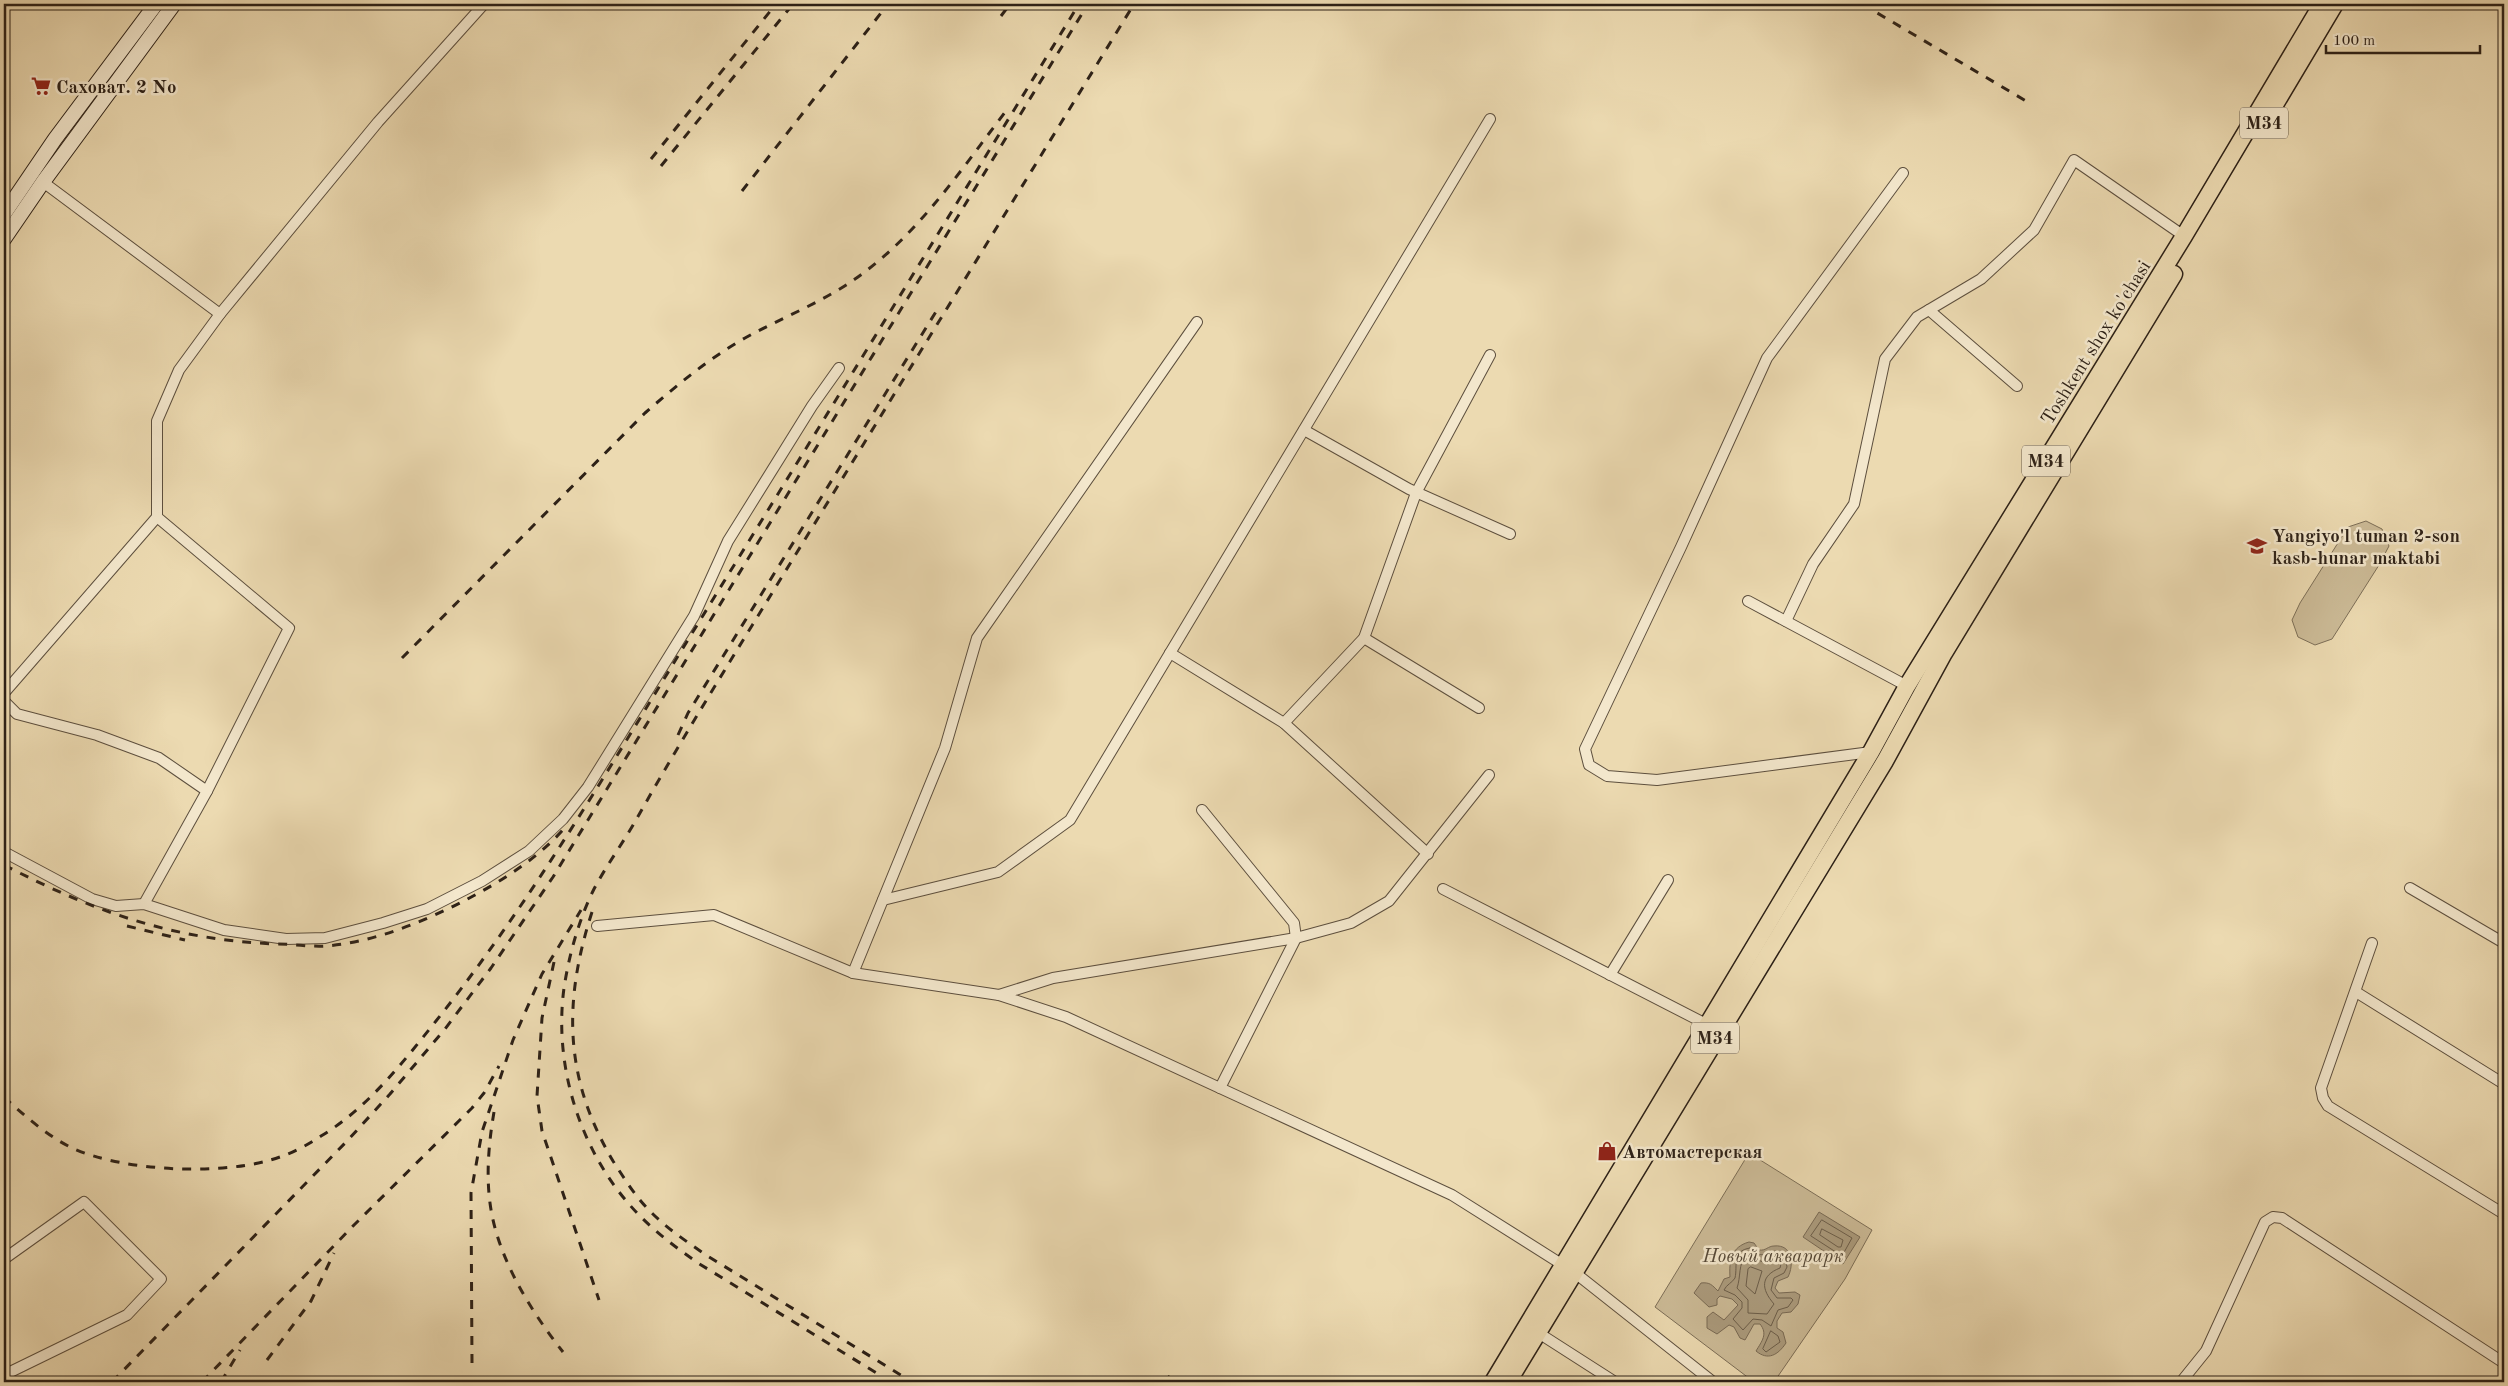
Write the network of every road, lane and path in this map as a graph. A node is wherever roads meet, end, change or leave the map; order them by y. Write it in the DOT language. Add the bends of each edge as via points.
graph roads {
  1 [pos="156,4"];
  2 [pos="174,4"];
  3 [pos="484,4"];
  4 [pos="2322,4"];
  5 [pos="2335,4"];
  6 [pos="1490,119"];
  7 [pos="1903,173"];
  8 [pos="37,178"];
  9 [pos="4,214"];
  10 [pos="2184,236"];
  11 [pos="4,239"];
  12 [pos="1929,310"];
  13 [pos="220,314"];
  14 [pos="1197,322"];
  15 [pos="1490,356"];
  16 [pos="839,368"];
  17 [pos="2017,386"];
  18 [pos="1304,430"];
  19 [pos="1416,492"];
  20 [pos="157,517"];
  21 [pos="1510,534"];
  22 [pos="1748,601"];
  23 [pos="1786,621"];
  24 [pos="1364,638"];
  25 [pos="1170,653"];
  26 [pos="1914,689"];
  27 [pos="4,694"];
  28 [pos="4,700"];
  29 [pos="1479,708"];
  30 [pos="1284,723"];
  31 [pos="1871,752"];
  32 [pos="1489,775"];
  33 [pos="207,791"];
  34 [pos="1202,810"];
  35 [pos="4,852"];
  36 [pos="1428,854"];
  37 [pos="1668,880"];
  38 [pos="2410,888"];
  39 [pos="1443,889"];
  40 [pos="883,900"];
  41 [pos="144,904"];
  42 [pos="597,926"];
  43 [pos="1296,938"];
  44 [pos="2372,943"];
  45 [pos="2504,943"];
  46 [pos="853,973"];
  47 [pos="1610,975"];
  48 [pos="2356,992"];
  49 [pos="999,994"];
  50 [pos="1706,1024"];
  51 [pos="2504,1084"];
  52 [pos="1220,1088"];
  53 [pos="2504,1214"];
  54 [pos="4,1259"];
  55 [pos="1568,1268"];
  56 [pos="1538,1332"];
  57 [pos="2504,1362"];
  58 [pos="4,1375"];
  59 [pos="1493,1382"];
  60 [pos="1508,1382"];
  61 [pos="1615,1382"];
  62 [pos="1713,1382"];
  63 [pos="2181,1382"];
  1 -- 8 [label="main road"];
  2 -- 8 [label="main road"];
  3 -- 13 [label="street" via="378,122"];
  4 -- 10 [label="main road, Toshkent shox ko'chasi / M34"];
  5 -- 26 [label="main road, Toshkent shox ko'chasi / M34" via="1944,653"];
  6 -- 18 [label="street"];
  7 -- 31 [label="street" via="1767,358 1585,749 1589,765 1607,776 1657,780"];
  8 -- 9 [label="main road"];
  8 -- 11 [label="main road"];
  8 -- 13 [label="street"];
  10 -- 12 [label="street" via="2074,160 2034,230 1981,279"];
  10 -- 26 [label="main road, Toshkent shox ko'chasi / M34"];
  12 -- 17 [label="street"];
  12 -- 23 [label="street" via="1917,317 1885,359 1854,504 1813,564"];
  13 -- 20 [label="street" via="179,370 157,421"];
  14 -- 40 [label="street" via="977,638 945,748"];
  15 -- 19 [label="street"];
  16 -- 41 [label="street" via="728,541 694,616 588,787 563,819 529,851 482,881 427,909 325,938 286,939 224,930"];
  18 -- 19 [label="street"];
  18 -- 25 [label="street"];
  19 -- 21 [label="street"];
  19 -- 24 [label="street"];
  20 -- 27 [label="street"];
  20 -- 33 [label="street" via="289,628"];
  22 -- 23 [label="street"];
  23 -- 26 [label="street"];
  24 -- 29 [label="street"];
  24 -- 30 [label="street"];
  25 -- 30 [label="street"];
  25 -- 40 [label="street" via="1070,820 998,872"];
  26 -- 31 [label="main road, Toshkent shox ko'chasi / M34"];
  26 -- 55 [label="main road, M34" via="1885,760"];
  28 -- 33 [label="street" via="17,714 97,735 159,758"];
  30 -- 36 [label="street"];
  31 -- 50 [label="main road, M34"];
  32 -- 36 [label="street"];
  33 -- 41 [label="street"];
  34 -- 43 [label="street" via="1294,923"];
  35 -- 41 [label="street" via="92,899 116,906"];
  36 -- 43 [label="street" via="1389,901 1350,923"];
  37 -- 47 [label="street"];
  38 -- 45 [label="street"];
  39 -- 47 [label="street"];
  40 -- 46 [label="street"];
  42 -- 46 [label="street" via="714,915"];
  43 -- 49 [label="street" via="1053,978"];
  43 -- 52 [label="street"];
  44 -- 48 [label="street"];
  46 -- 49 [label="street"];
  47 -- 50 [label="street"];
  48 -- 51 [label="street"];
  48 -- 53 [label="street" via="2321,1088 2328,1106"];
  49 -- 52 [label="street" via="1066,1017"];
  50 -- 55 [label="main road, M34"];
  52 -- 55 [label="street" via="1452,1195"];
  54 -- 58 [label="street" via="84,1202 162,1279 127,1315"];
  55 -- 56 [label="main road, M34"];
  55 -- 59 [label="main road, M34"];
  55 -- 62 [label="street"];
  56 -- 60 [label="main road, M34"];
  56 -- 61 [label="street"];
  57 -- 63 [label="street" via="2282,1218 2272,1216 2264,1222 2206,1351"];
}
